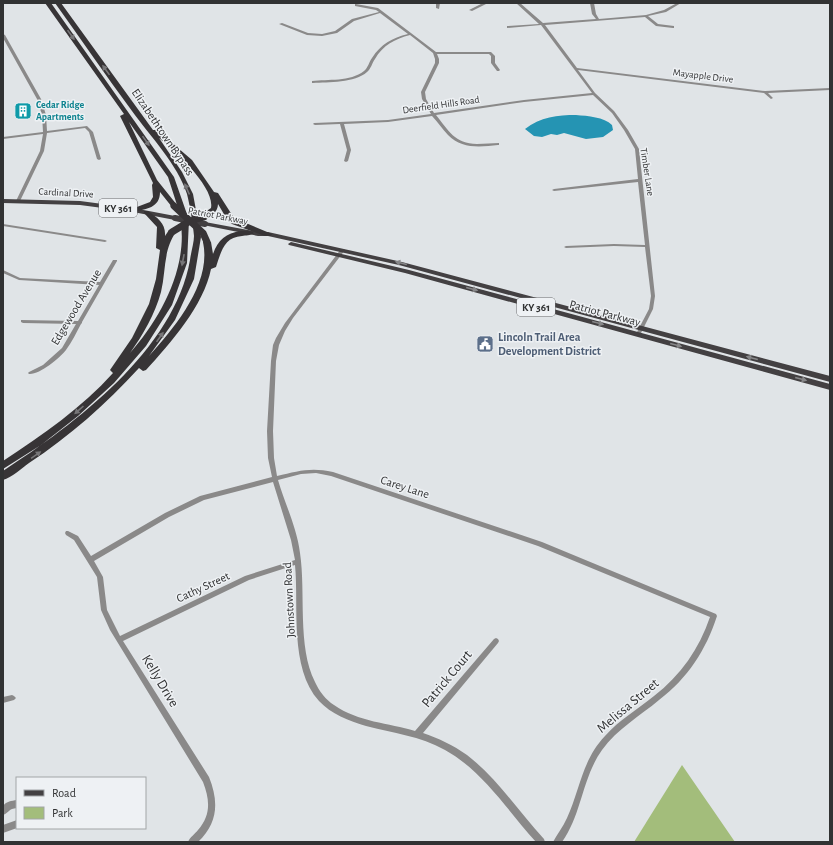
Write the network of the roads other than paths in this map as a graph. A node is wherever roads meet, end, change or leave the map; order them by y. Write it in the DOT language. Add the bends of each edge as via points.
graph roads {
  1 [pos="48,3"];
  2 [pos="58,3"];
  3 [pos="438,3"];
  4 [pos="486,3"];
  5 [pos="518,3"];
  6 [pos="592,3"];
  7 [pos="679,3"];
  8 [pos="356,5"];
  9 [pos="438,8"];
  10 [pos="471,10"];
  11 [pos="381,12"];
  12 [pos="646,16"];
  13 [pos="598,20"];
  14 [pos="281,24"];
  15 [pos="543,24"];
  16 [pos="508,27"];
  17 [pos="673,27"];
  18 [pos="410,34"];
  19 [pos="3,35"];
  20 [pos="435,53"];
  21 [pos="575,69"];
  22 [pos="498,70"];
  23 [pos="313,82"];
  24 [pos="118,87"];
  25 [pos="830,88"];
  26 [pos="765,92"];
  27 [pos="594,93"];
  28 [pos="114,97"];
  29 [pos="771,98"];
  30 [pos="433,114"];
  31 [pos="342,123"];
  32 [pos="315,124"];
  33 [pos="45,132"];
  34 [pos="3,138"];
  35 [pos="498,144"];
  36 [pos="99,158"];
  37 [pos="346,161"];
  38 [pos="201,176"];
  39 [pos="154,180"];
  40 [pos="641,180"];
  41 [pos="554,190"];
  42 [pos="3,201"];
  43 [pos="18,201"];
  44 [pos="133,210"];
  45 [pos="146,212"];
  46 [pos="174,218"];
  47 [pos="205,220"];
  48 [pos="190,221"];
  49 [pos="3,225"];
  50 [pos="254,233"];
  51 [pos="268,234"];
  52 [pos="105,241"];
  53 [pos="648,246"];
  54 [pos="566,248"];
  55 [pos="341,253"];
  56 [pos="115,261"];
  57 [pos="162,264"];
  58 [pos="3,271"];
  59 [pos="102,284"];
  60 [pos="199,291"];
  61 [pos="24,321"];
  62 [pos="80,323"];
  63 [pos="640,331"];
  64 [pos="31,373"];
  65 [pos="830,379"];
  66 [pos="830,387"];
  67 [pos="98,393"];
  68 [pos="98,406"];
  69 [pos="3,466"];
  70 [pos="3,476"];
  71 [pos="276,478"];
  72 [pos="68,533"];
  73 [pos="90,560"];
  74 [pos="298,562"];
  75 [pos="714,616"];
  76 [pos="120,639"];
  77 [pos="496,641"];
  78 [pos="12,698"];
  79 [pos="3,700"];
  80 [pos="417,734"];
  81 [pos="16,804"];
  82 [pos="3,811"];
  83 [pos="16,824"];
  84 [pos="3,829"];
  85 [pos="192,842"];
  86 [pos="541,842"];
  87 [pos="557,842"];
  1 -- 28 [label="highway, Elizabethtown Bypass, one-way"];
  24 -- 2 [label="highway, Elizabethtown Bypass, one-way"];
  3 -- 9 [label="street"];
  4 -- 10 [label="street"];
  5 -- 15 [label="street, Timber Lane"];
  6 -- 13 [label="street"];
  7 -- 12 [label="street" via="665,11"];
  8 -- 11 [label="street" via="371,7"];
  11 -- 14 [label="street" via="352,20 340,30 328,34 308,34"];
  11 -- 18 [label="street"];
  12 -- 13 [label="street"];
  12 -- 17 [label="street" via="657,26"];
  13 -- 15 [label="street"];
  15 -- 16 [label="street"];
  15 -- 21 [label="street, Timber Lane"];
  18 -- 20 [label="street"];
  18 -- 23 [label="street" via="386,43 368,70 362,74"];
  19 -- 33 [label="street" via="41,103"];
  20 -- 22 [label="street" via="490,53"];
  20 -- 30 [label="street" via="437,63 423,94"];
  21 -- 26 [label="street, Mayapple Drive"];
  21 -- 27 [label="street, Timber Lane"];
  24 -- 38 [label="highway" via="157,133 188,160"];
  68 -- 24 [label="highway, Elizabethtown Bypass, one-way" via="134,370 169,323 190,279 197,238 194,211 185,184 164,150"];
  25 -- 26 [label="street, Mayapple Drive"];
  26 -- 29 [label="street"];
  27 -- 30 [label="street, Deerfield Hills Road"];
  27 -- 40 [label="street, Timber Lane" via="613,112 633,141 638,152"];
  28 -- 39 [label="highway"];
  28 -- 67 [label="highway, Elizabethtown Bypass, one-way" via="174,183 184,209 186,240 180,274 161,317 128,363"];
  30 -- 31 [label="street, Deerfield Hills Road" via="388,121"];
  30 -- 35 [label="street" via="448,134 457,141 471,145"];
  31 -- 32 [label="street, Deerfield Hills Road"];
  31 -- 37 [label="street" via="349,150"];
  33 -- 34 [label="street"];
  33 -- 36 [label="street" via="80,126 88,128 96,144"];
  33 -- 43 [label="street" via="39,160"];
  38 -- 47 [label="highway" via="215,201 215,208"];
  38 -- 51 [label="highway" via="217,195 231,219 242,226"];
  39 -- 44 [label="highway" via="157,195 154,204"];
  39 -- 48 [label="highway, bridge" via="174,206"];
  40 -- 41 [label="street"];
  40 -- 53 [label="street, Timber Lane"];
  42 -- 43 [label="main road, Cardinal Drive"];
  43 -- 44 [label="main road, Cardinal Drive / KY 361" via="80,203"];
  44 -- 45 [label="main road, Cardinal Drive / KY 361"];
  45 -- 46 [label="main road, Cardinal Drive / KY 361"];
  45 -- 57 [label="highway" via="161,226 159,255"];
  46 -- 48 [label="main road, Patriot Parkway / KY 361, bridge"];
  47 -- 48 [label="highway, bridge"];
  47 -- 50 [label="main road, Patriot Parkway / KY 361"];
  48 -- 57 [label="highway, bridge" via="172,232 166,242"];
  48 -- 60 [label="highway, bridge" via="203,233 210,257"];
  49 -- 52 [label="street"];
  50 -- 51 [label="main road, Patriot Parkway / KY 361"];
  50 -- 55 [label="main road, Patriot Parkway / KY 361" via="266,239"];
  50 -- 60 [label="highway" via="236,233 222,242"];
  51 -- 55 [label="main road, Patriot Parkway / KY 361"];
  53 -- 54 [label="street"];
  53 -- 63 [label="street, Timber Lane" via="653,296 651,309"];
  55 -- 63 [label="main road, Patriot Parkway / KY 361"];
  55 -- 71 [label="street, Johnstown Road" via="293,315 277,344 274,357 270,455"];
  56 -- 59 [label="street, Edgewood Avenue"];
  57 -- 67 [label="highway" via="155,298 142,329"];
  58 -- 59 [label="street" via="18,278"];
  59 -- 62 [label="street, Edgewood Avenue"];
  60 -- 68 [label="highway" via="184,318 152,358 125,386"];
  61 -- 62 [label="street"];
  62 -- 64 [label="street, Edgewood Avenue" via="61,353"];
  65 -- 63 [label="main road, Patriot Parkway / KY 361, one-way"];
  63 -- 66 [label="main road, Patriot Parkway / KY 361, one-way"];
  67 -- 69 [label="highway, Elizabethtown Bypass, one-way" via="52,432"];
  70 -- 68 [label="highway, Elizabethtown Bypass, one-way" via="53,442"];
  71 -- 73 [label="street, Carey Lane" via="202,498 167,515"];
  71 -- 74 [label="street, Johnstown Road"];
  71 -- 75 [label="street, Carey Lane" via="308,471 331,474 540,544"];
  72 -- 73 [label="street, Kelly Drive" via="76,538"];
  73 -- 76 [label="street, Kelly Drive" via="100,577 106,616"];
  74 -- 76 [label="street, Cathy Street" via="247,578"];
  74 -- 80 [label="street, Johnstown Road" via="304,659 314,689 328,705 348,717"];
  75 -- 87 [label="street, Melissa Street" via="697,655 680,677 658,698 614,731 594,756 581,784 569,825"];
  76 -- 85 [label="street, Kelly Drive" via="211,791 213,806 208,822"];
  77 -- 80 [label="street, Patrick Court"];
  78 -- 79 [label="street"];
  80 -- 86 [label="street, Johnstown Road" via="449,748 473,765"];
  81 -- 82 [label="street" via="9,805"];
  83 -- 84 [label="street"];
}
